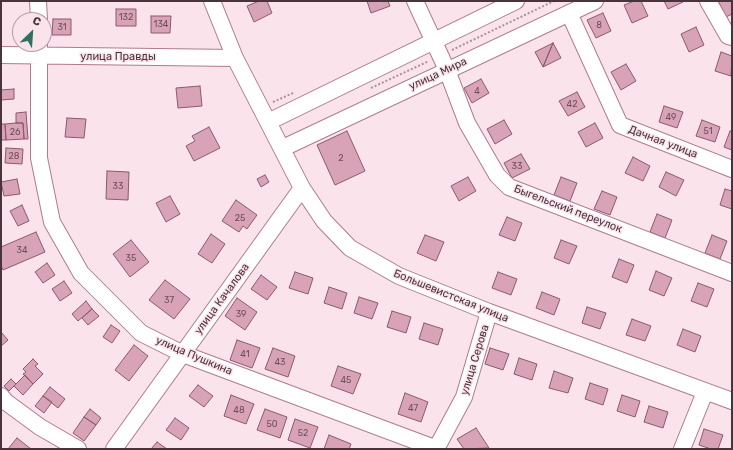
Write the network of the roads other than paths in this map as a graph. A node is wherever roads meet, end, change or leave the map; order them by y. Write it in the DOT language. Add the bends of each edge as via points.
graph roads {
  1 [pos="38,1"];
  2 [pos="212,1"];
  3 [pos="415,1"];
  4 [pos="516,1"];
  5 [pos="595,1"];
  6 [pos="708,1"];
  7 [pos="38,12"];
  8 [pos="569,13"];
  9 [pos="732,37"];
  10 [pos="433,41"];
  11 [pos="52,51"];
  12 [pos="24,52"];
  13 [pos="39,52"];
  14 [pos="1,55"];
  15 [pos="235,58"];
  16 [pos="447,70"];
  17 [pos="268,122"];
  18 [pos="283,148"];
  19 [pos="732,169"];
  20 [pos="302,188"];
  21 [pos="732,273"];
  22 [pos="489,312"];
  23 [pos="183,354"];
  24 [pos="705,392"];
  25 [pos="1,396"];
  26 [pos="732,401"];
  27 [pos="437,448"];
  28 [pos="78,449"];
  29 [pos="114,449"];
  30 [pos="682,449"];
  1 -- 7 [label="street"];
  2 -- 15 [label="street, Большевистская улица"];
  3 -- 10 [label="street, Быгельский переулок"];
  4 -- 10 [label="street"];
  5 -- 8 [label="street, улица Мира"];
  6 -- 9 [label="street" via="728,36"];
  8 -- 16 [label="street, улица Мира"];
  8 -- 19 [label="street, Дачная улица" via="620,126"];
  10 -- 16 [label="street, Быгельский переулок"];
  10 -- 17 [label="street"];
  11 -- 15 [label="street, улица Правды"];
  12 -- 14 [label="street, улица Правды"];
  13 -- 23 [label="street, улица Пушкина" via="39,158 52,222 81,273 141,333"];
  15 -- 17 [label="street, Большевистская улица"];
  16 -- 18 [label="street, улица Мира"];
  16 -- 21 [label="street, Быгельский переулок" via="467,123 497,175 509,187"];
  17 -- 18 [label="street, Большевистская улица"];
  18 -- 20 [label="street, Большевистская улица"];
  20 -- 22 [label="street, Большевистская улица" via="324,221 350,248 399,276"];
  20 -- 23 [label="street, улица Качалова"];
  22 -- 24 [label="street, Большевистская улица"];
  22 -- 27 [label="street, улица Серова" via="464,397"];
  23 -- 27 [label="street, улица Пушкина"];
  23 -- 29 [label="street, улица Качалова"];
  24 -- 26 [label="street, Большевистская улица"];
  24 -- 30 [label="street"];
  25 -- 28 [label="street" via="40,426"];
}
